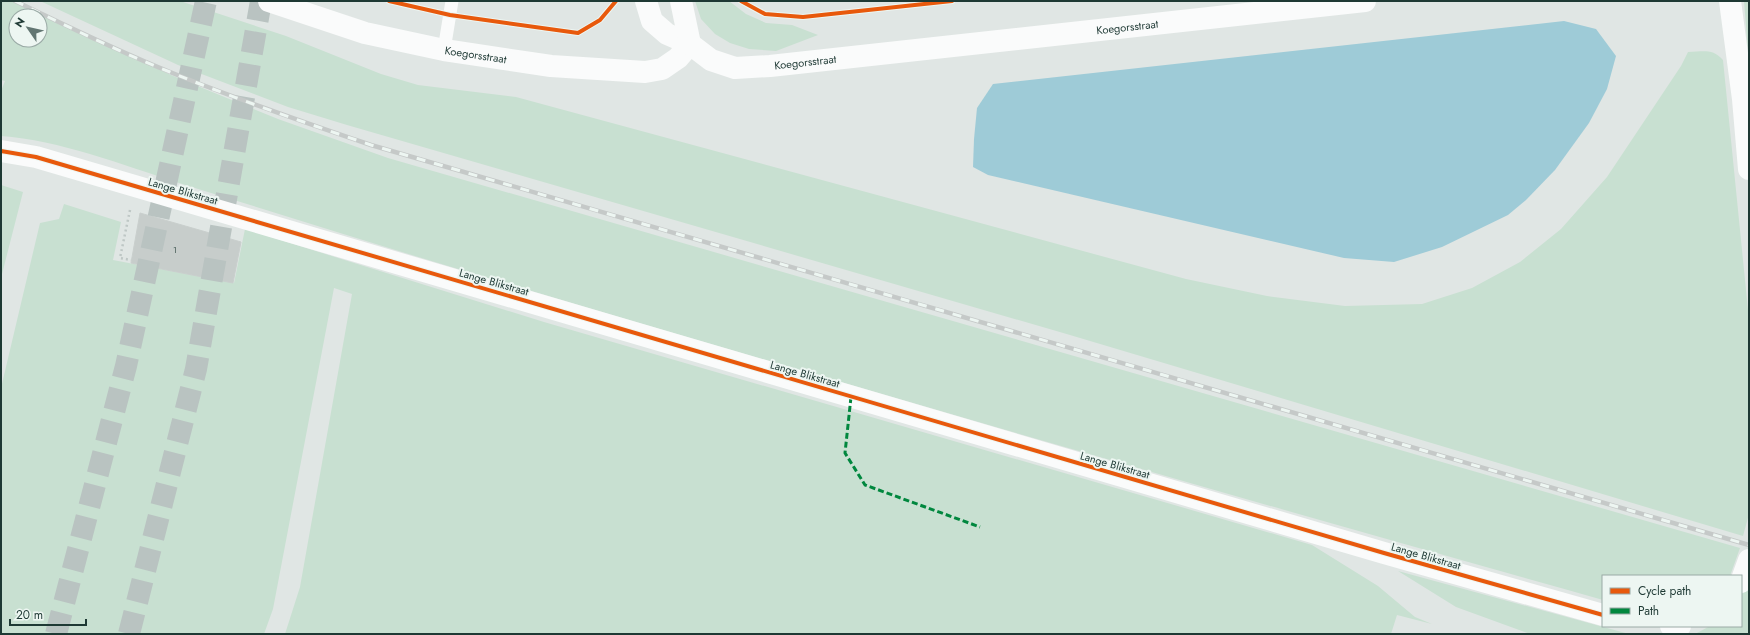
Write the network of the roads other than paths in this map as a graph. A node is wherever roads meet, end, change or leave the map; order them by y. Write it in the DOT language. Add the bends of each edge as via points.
graph roads {
  1 [pos="269,1"];
  2 [pos="452,1"];
  3 [pos="646,1"];
  4 [pos="681,1"];
  5 [pos="1365,1"];
  6 [pos="1730,1"];
  7 [pos="690,44"];
  8 [pos="444,50"];
  9 [pos="1,151"];
  10 [pos="1749,169"];
  11 [pos="1749,560"];
  12 [pos="1742,579"];
  13 [pos="1602,615"];
  1 -- 8 [label="street, Koegorsstraat" via="365,33"];
  2 -- 8 [label="lane"];
  3 -- 7 [label="street" via="652,21 667,34"];
  4 -- 7 [label="street"];
  5 -- 7 [label="street, Koegorsstraat" via="770,66 735,68 711,60"];
  6 -- 10 [label="street"];
  7 -- 8 [label="street, Koegorsstraat" via="678,58 662,69 645,72 551,66"];
  9 -- 13 [label="street, Lange Blikstraat" via="36,157 1369,549"];
  11 -- 12 [label="street"];
}
